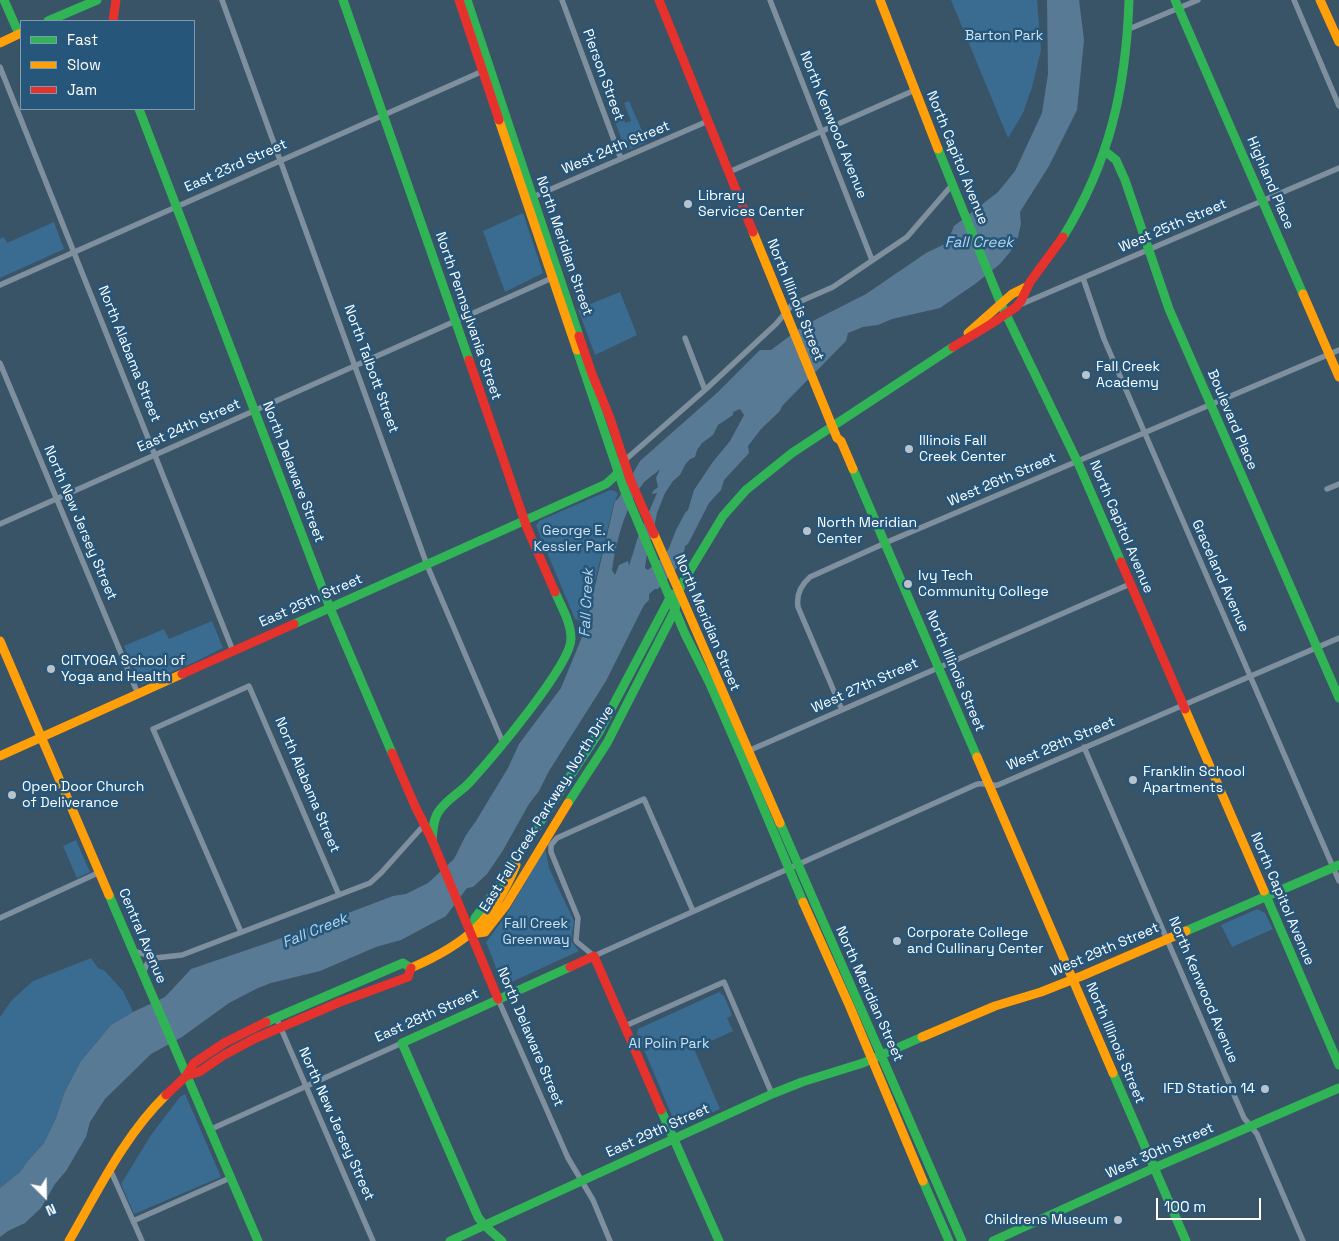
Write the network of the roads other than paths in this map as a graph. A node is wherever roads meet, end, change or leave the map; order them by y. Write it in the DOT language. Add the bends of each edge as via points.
graph roads {
  1 [pos="4,0"];
  2 [pos="97,0"];
  3 [pos="116,0"];
  4 [pos="222,0"];
  5 [pos="343,0"];
  6 [pos="459,0"];
  7 [pos="467,0"];
  8 [pos="562,0"];
  9 [pos="659,0"];
  10 [pos="770,0"];
  11 [pos="880,0"];
  12 [pos="1129,0"];
  13 [pos="1198,0"];
  14 [pos="1294,0"];
  15 [pos="1320,0"];
  16 [pos="1178,4"];
  17 [pos="50,20"];
  18 [pos="113,20"];
  19 [pos="1129,29"];
  20 [pos="20,34"];
  21 [pos="1339,42"];
  22 [pos="0,43"];
  23 [pos="0,67"];
  24 [pos="482,71"];
  25 [pos="915,90"];
  26 [pos="1339,106"];
  27 [pos="139,110"];
  28 [pos="383,115"];
  29 [pos="708,121"];
  30 [pos="822,131"];
  31 [pos="1106,152"];
  32 [pos="621,159"];
  33 [pos="280,160"];
  34 [pos="1339,168"];
  35 [pos="729,172"];
  36 [pos="952,185"];
  37 [pos="533,197"];
  38 [pos="1262,201"];
  39 [pos="177,206"];
  40 [pos="1148,250"];
  41 [pos="73,252"];
  42 [pos="872,260"];
  43 [pos="552,278"];
  44 [pos="1083,278"];
  45 [pos="0,285"];
  46 [pos="1026,287"];
  47 [pos="1001,304"];
  48 [pos="1016,307"];
  49 [pos="1006,314"];
  50 [pos="787,318"];
  51 [pos="455,321"];
  52 [pos="686,338"];
  53 [pos="948,350"];
  54 [pos="1339,350"];
  55 [pos="1329,354"];
  56 [pos="0,363"];
  57 [pos="355,366"];
  58 [pos="1339,377"];
  59 [pos="705,390"];
  60 [pos="1210,405"];
  61 [pos="255,410"];
  62 [pos="832,426"];
  63 [pos="1144,432"];
  64 [pos="155,455"];
  65 [pos="624,461"];
  66 [pos="1077,461"];
  67 [pos="618,472"];
  68 [pos="1339,484"];
  69 [pos="1327,489"];
  70 [pos="57,499"];
  71 [pos="525,521"];
  72 [pos="0,524"];
  73 [pos="885,543"];
  74 [pos="427,564"];
  75 [pos="1130,584"];
  76 [pos="679,590"];
  77 [pos="668,591"];
  78 [pos="330,608"];
  79 [pos="675,610"];
  80 [pos="1339,638"];
  81 [pos="0,642"];
  82 [pos="1317,648"];
  83 [pos="233,651"];
  84 [pos="938,667"];
  85 [pos="1250,676"];
  86 [pos="138,694"];
  87 [pos="1339,698"];
  88 [pos="1183,705"];
  89 [pos="842,710"];
  90 [pos="42,737"];
  91 [pos="503,743"];
  92 [pos="1084,747"];
  93 [pos="748,751"];
  94 [pos="0,756"];
  95 [pos="988,784"];
  96 [pos="415,806"];
  97 [pos="440,809"];
  98 [pos="424,824"];
  99 [pos="433,843"];
  100 [pos="793,866"];
  101 [pos="1336,866"];
  102 [pos="100,872"];
  103 [pos="1339,882"];
  104 [pos="340,894"];
  105 [pos="1265,896"];
  106 [pos="693,911"];
  107 [pos="0,918"];
  108 [pos="240,932"];
  109 [pos="471,934"];
  110 [pos="1168,938"];
  111 [pos="134,951"];
  112 [pos="594,956"];
  113 [pos="155,958"];
  114 [pos="411,968"];
  115 [pos="143,975"];
  116 [pos="1073,979"];
  117 [pos="498,999"];
  118 [pos="276,1017"];
  119 [pos="625,1026"];
  120 [pos="280,1028"];
  121 [pos="402,1042"];
  122 [pos="876,1058"];
  123 [pos="1339,1065"];
  124 [pos="186,1076"];
  125 [pos="306,1086"];
  126 [pos="1339,1088"];
  127 [pos="772,1094"];
  128 [pos="1251,1126"];
  129 [pos="209,1130"];
  130 [pos="675,1139"];
  131 [pos="1154,1168"];
  132 [pos="110,1169"];
  133 [pos="230,1178"];
  134 [pos="581,1181"];
  135 [pos="133,1221"];
  136 [pos="484,1225"];
  137 [pos="69,1241"];
  138 [pos="142,1241"];
  139 [pos="258,1241"];
  140 [pos="373,1241"];
  141 [pos="450,1241"];
  142 [pos="502,1241"];
  143 [pos="610,1241"];
  144 [pos="718,1241"];
  145 [pos="949,1241"];
  146 [pos="962,1241"];
  147 [pos="993,1241"];
  148 [pos="1186,1241"];
  149 [pos="1303,1241"];
  1 -- 20 [label="main road"];
  2 -- 17 [label="main road"];
  3 -- 18 [label="main road"];
  4 -- 33 [label="street, North Talbott Street"];
  5 -- 28 [label="main road, North Pennsylvania Street"];
  6 -- 24 [label="main road, North Meridian Street"];
  7 -- 37 [label="main road, North Meridian Street"];
  8 -- 32 [label="street, Pierson Street"];
  9 -- 29 [label="main road, North Illinois Street"];
  10 -- 30 [label="street, North Kenwood Avenue"];
  11 -- 25 [label="main road, North Capitol Avenue"];
  12 -- 19 [label="main road"];
  13 -- 16 [label="street"];
  14 -- 26 [label="street"];
  15 -- 21 [label="main road"];
  16 -- 19 [label="street"];
  16 -- 38 [label="main road, Highland Place"];
  19 -- 31 [label="main road" via="1122,86"];
  20 -- 22 [label="main road"];
  23 -- 41 [label="street, North Alabama Street"];
  24 -- 28 [label="street, East 23rd Street"];
  24 -- 43 [label="main road, North Meridian Street"];
  25 -- 30 [label="street"];
  25 -- 36 [label="main road, North Capitol Avenue"];
  27 -- 39 [label="main road, North Delaware Street"];
  28 -- 33 [label="street, East 23rd Street"];
  28 -- 51 [label="main road, North Pennsylvania Street"];
  29 -- 32 [label="street, West 24th Street"];
  29 -- 35 [label="main road, North Illinois Street"];
  30 -- 35 [label="street"];
  30 -- 42 [label="street, North Kenwood Avenue"];
  31 -- 40 [label="main road, Boulevard Place" via="1116,160 1125,180"];
  31 -- 46 [label="main road" via="1074,220"];
  32 -- 37 [label="street, West 24th Street"];
  33 -- 39 [label="street, East 23rd Street"];
  33 -- 57 [label="street, North Talbott Street"];
  34 -- 38 [label="street, West 25th Street"];
  35 -- 50 [label="main road, North Illinois Street"];
  36 -- 42 [label="street" via="907,237"];
  36 -- 47 [label="main road, North Capitol Avenue"];
  37 -- 65 [label="main road, North Meridian Street"];
  38 -- 40 [label="street, West 25th Street"];
  38 -- 55 [label="main road, Highland Place"];
  39 -- 41 [label="street, East 23rd Street"];
  39 -- 61 [label="main road, North Delaware Street"];
  40 -- 44 [label="street, West 25th Street"];
  40 -- 60 [label="main road, Boulevard Place"];
  41 -- 45 [label="street, East 23rd Street"];
  41 -- 64 [label="street, North Alabama Street"];
  42 -- 50 [label="street" via="833,287 792,305"];
  43 -- 51 [label="street, East 24th Street"];
  43 -- 67 [label="main road, North Meridian Street"];
  44 -- 48 [label="street, West 25th Street"];
  44 -- 63 [label="street, Graceland Avenue" via="1104,339"];
  46 -- 47 [label="main road"];
  46 -- 48 [label="main road"];
  47 -- 49 [label="main road, North Capitol Avenue"];
  47 -- 53 [label="main road"];
  48 -- 49 [label="main road"];
  49 -- 53 [label="main road"];
  49 -- 66 [label="main road, North Capitol Avenue"];
  50 -- 59 [label="street" via="776,324"];
  50 -- 62 [label="main road, North Illinois Street"];
  51 -- 57 [label="street, East 24th Street"];
  51 -- 71 [label="main road, North Pennsylvania Street"];
  52 -- 59 [label="street"];
  53 -- 62 [label="main road"];
  54 -- 55 [label="street, West 26th Street"];
  55 -- 58 [label="main road, Highland Place"];
  55 -- 60 [label="street, West 26th Street"];
  56 -- 70 [label="street, North New Jersey Street"];
  57 -- 61 [label="street, East 24th Street"];
  57 -- 74 [label="street, North Talbott Street"];
  59 -- 65 [label="street"];
  60 -- 63 [label="street, West 26th Street"];
  60 -- 82 [label="main road, Boulevard Place"];
  61 -- 64 [label="street, East 24th Street"];
  61 -- 78 [label="main road, North Delaware Street"];
  62 -- 73 [label="main road, North Illinois Street"];
  62 -- 76 [label="main road" via="768,470 733,504 719,521"];
  63 -- 66 [label="street, West 26th Street"];
  63 -- 85 [label="street, Graceland Avenue"];
  64 -- 70 [label="street, East 24th Street"];
  64 -- 83 [label="street, North Alabama Street"];
  65 -- 67 [label="main road, East 25th Street"];
  65 -- 76 [label="main road, North Meridian Street"];
  66 -- 73 [label="street, West 26th Street"];
  66 -- 75 [label="main road, North Capitol Avenue"];
  67 -- 71 [label="main road, East 25th Street" via="609,482"];
  67 -- 77 [label="main road, North Meridian Street"];
  68 -- 69 [label="street"];
  70 -- 72 [label="street, East 24th Street"];
  70 -- 86 [label="street, North New Jersey Street"];
  71 -- 74 [label="main road, East 25th Street"];
  71 -- 91 [label="main road, North Pennsylvania Street" via="569,625 571,639 568,654 558,670"];
  73 -- 84 [label="main road, North Illinois Street"];
  73 -- 89 [label="street, West 26th Street" via="814,574 798,593 801,615"];
  74 -- 78 [label="main road, East 25th Street"];
  74 -- 91 [label="street, North Talbott Street"];
  75 -- 84 [label="street, West 27th Street"];
  75 -- 88 [label="main road, North Capitol Avenue"];
  76 -- 77 [label="main road, East Fall Creek Parkway, North Drive"];
  76 -- 79 [label="main road, East Fall Creek Parkway, North Drive"];
  76 -- 93 [label="main road, North Meridian Street"];
  77 -- 79 [label="main road, North Meridian Street"];
  77 -- 109 [label="main road, East Fall Creek Parkway, North Drive" via="599,732 476,918"];
  78 -- 83 [label="main road, East 25th Street"];
  78 -- 96 [label="main road, North Delaware Street"];
  79 -- 100 [label="main road, North Meridian Street"];
  79 -- 109 [label="main road, East Fall Creek Parkway, North Drive" via="607,743 506,905 485,932"];
  80 -- 82 [label="street, West 28th Street"];
  81 -- 90 [label="main road, Central Avenue"];
  82 -- 85 [label="street, West 28th Street"];
  82 -- 87 [label="main road, Boulevard Place"];
  83 -- 86 [label="main road, East 25th Street"];
  84 -- 89 [label="street, West 27th Street"];
  84 -- 95 [label="main road, North Illinois Street"];
  85 -- 88 [label="street, West 28th Street"];
  85 -- 101 [label="street, Graceland Avenue"];
  86 -- 90 [label="main road, East 25th Street"];
  88 -- 92 [label="street, West 28th Street"];
  88 -- 105 [label="main road, North Capitol Avenue"];
  89 -- 93 [label="street, West 27th Street"];
  90 -- 94 [label="main road, East 25th Street"];
  90 -- 102 [label="main road, Central Avenue"];
  91 -- 97 [label="main road" via="469,784"];
  92 -- 95 [label="street, West 28th Street" via="998,785"];
  92 -- 110 [label="street, North Kenwood Avenue"];
  93 -- 100 [label="main road, North Meridian Street"];
  95 -- 100 [label="street, West 28th Street" via="975,785"];
  95 -- 116 [label="main road, North Illinois Street"];
  96 -- 97 [label="main road" via="431,813"];
  96 -- 98 [label="main road, North Delaware Street"];
  97 -- 99 [label="main road" via="434,822"];
  98 -- 99 [label="main road, North Delaware Street"];
  98 -- 104 [label="street" via="373,881"];
  99 -- 109 [label="main road, North Delaware Street"];
  100 -- 106 [label="street, East 28th Street"];
  100 -- 122 [label="main road, North Meridian Street"];
  101 -- 103 [label="street, Graceland Avenue"];
  101 -- 105 [label="main road, West 29th Street"];
  102 -- 107 [label="street"];
  102 -- 111 [label="main road, Central Avenue"];
  104 -- 108 [label="street"];
  104 -- 108 [label="street, North Alabama Street" via="249,686 153,729"];
  105 -- 110 [label="main road, West 29th Street"];
  105 -- 123 [label="main road, North Capitol Avenue"];
  106 -- 112 [label="street, East 28th Street"];
  106 -- 112 [label="street" via="644,799 557,838 552,843 551,852 578,918 576,940"];
  108 -- 113 [label="street" via="182,955"];
  109 -- 114 [label="main road" via="443,954"];
  109 -- 117 [label="main road, North Delaware Street"];
  110 -- 116 [label="main road, West 29th Street"];
  110 -- 128 [label="street, North Kenwood Avenue" via="1244,1118"];
  111 -- 113 [label="street"];
  111 -- 115 [label="main road, Central Avenue"];
  112 -- 117 [label="main road, East 28th Street"];
  112 -- 119 [label="main road"];
  113 -- 115 [label="street" via="147,964"];
  114 -- 118 [label="main road" via="402,962"];
  114 -- 120 [label="main road" via="408,977"];
  115 -- 124 [label="main road, Central Avenue"];
  116 -- 122 [label="main road, West 29th Street" via="995,1006"];
  116 -- 131 [label="main road, North Illinois Street"];
  117 -- 121 [label="main road, East 28th Street"];
  117 -- 134 [label="street, North Delaware Street"];
  118 -- 120 [label="street, North New Jersey Street"];
  118 -- 124 [label="main road" via="210,1052 194,1063"];
  119 -- 127 [label="street" via="724,982"];
  119 -- 130 [label="main road"];
  120 -- 124 [label="main road"];
  120 -- 125 [label="street, North New Jersey Street"];
  121 -- 125 [label="street, East 28th Street"];
  121 -- 136 [label="main road"];
  122 -- 127 [label="main road, East 29th Street"];
  122 -- 145 [label="main road, North Meridian Street"];
  122 -- 146 [label="main road, North Meridian Street"];
  124 -- 129 [label="main road, Central Avenue"];
  124 -- 132 [label="main road" via="141,1122"];
  125 -- 129 [label="street, East 28th Street"];
  125 -- 140 [label="street, North New Jersey Street"];
  126 -- 128 [label="main road, West 30th Street"];
  127 -- 130 [label="main road, East 29th Street"];
  128 -- 131 [label="main road, West 30th Street"];
  128 -- 149 [label="street, North Kenwood Avenue"];
  129 -- 133 [label="main road, Central Avenue"];
  130 -- 134 [label="main road, East 29th Street"];
  130 -- 144 [label="main road"];
  131 -- 147 [label="main road, West 30th Street"];
  131 -- 148 [label="main road, North Illinois Street"];
  132 -- 135 [label="street"];
  132 -- 137 [label="main road"];
  133 -- 135 [label="street"];
  133 -- 139 [label="main road, Central Avenue"];
  134 -- 136 [label="main road, East 29th Street"];
  134 -- 143 [label="street, North Delaware Street" via="593,1200"];
  135 -- 138 [label="street"];
  136 -- 141 [label="main road, East 29th Street"];
  136 -- 142 [label="main road"];
}
